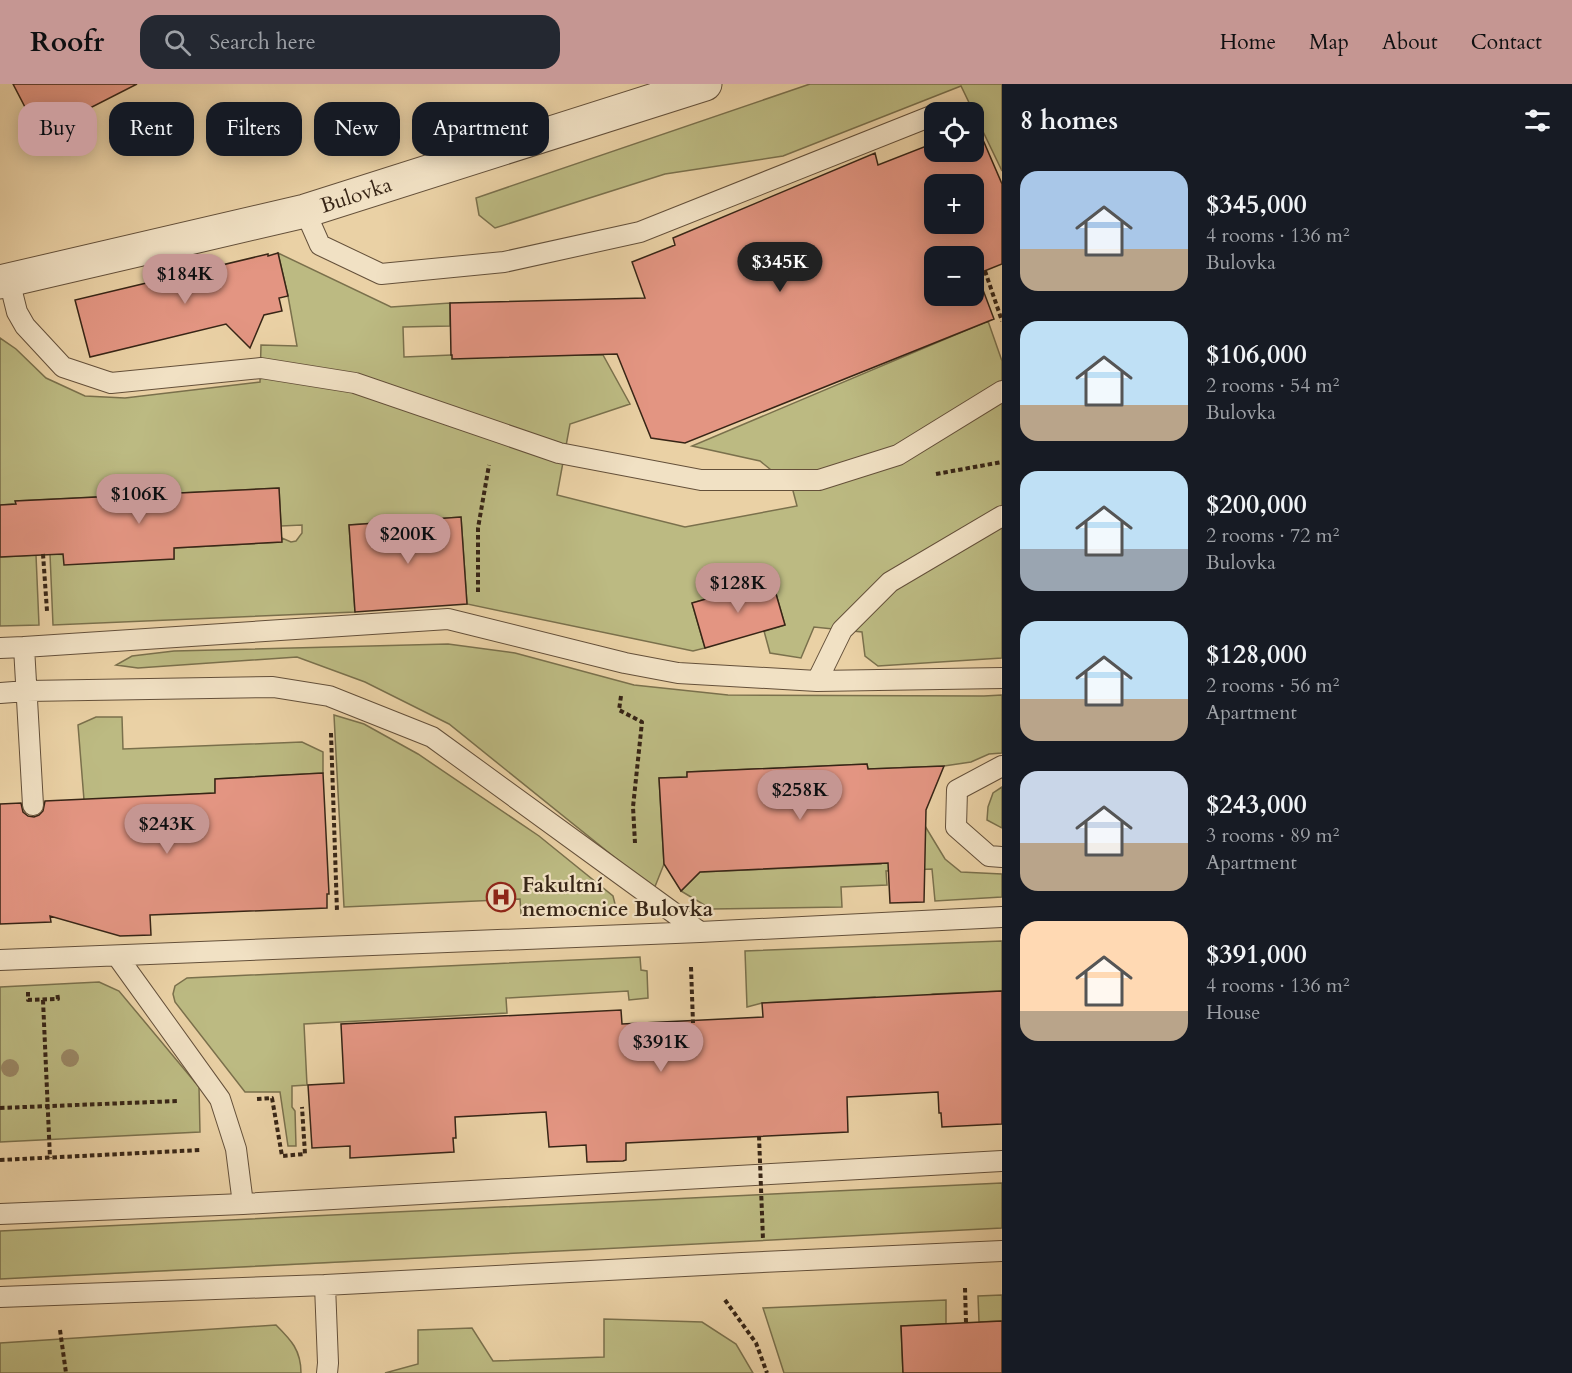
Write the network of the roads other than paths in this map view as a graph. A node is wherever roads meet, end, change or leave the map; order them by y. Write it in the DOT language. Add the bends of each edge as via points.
graph roads {
  1 [pos="705,84"];
  2 [pos="924,119"];
  3 [pos="305,212"];
  4 [pos="4,281"];
  5 [pos="1002,391"];
  6 [pos="993,402"];
  7 [pos="1002,516"];
  8 [pos="24,647"];
  9 [pos="0,648"];
  10 [pos="1002,678"];
  11 [pos="817,681"];
  12 [pos="27,690"];
  13 [pos="0,693"];
  14 [pos="1002,766"];
  15 [pos="33,806"];
  16 [pos="1002,857"];
  17 [pos="1002,917"];
  18 [pos="695,932"];
  19 [pos="117,956"];
  20 [pos="0,960"];
  21 [pos="1002,1161"];
  22 [pos="243,1204"];
  23 [pos="0,1214"];
  24 [pos="1002,1251"];
  25 [pos="325,1285"];
  26 [pos="0,1297"];
  27 [pos="327,1373"];
  1 -- 3 [label="street, Bulovka"];
  2 -- 3 [label="lane" via="640,232 504,262 381,274 320,245"];
  3 -- 4 [label="street, Bulovka"];
  4 -- 6 [label="lane" via="25,326 63,366 111,383 261,369 355,383 559,453 701,480 819,480 898,455"];
  5 -- 6 [label="lane"];
  7 -- 11 [label="lane" via="890,582 842,630"];
  8 -- 9 [label="lane"];
  8 -- 11 [label="lane" via="448,619 678,673"];
  8 -- 12 [label="lane"];
  10 -- 11 [label="lane"];
  12 -- 13 [label="lane"];
  12 -- 15 [label="lane"];
  12 -- 18 [label="lane" via="273,687 329,696 432,737"];
  14 -- 16 [label="lane" via="957,790 956,827 989,856"];
  17 -- 18 [label="lane"];
  18 -- 19 [label="lane"];
  19 -- 20 [label="lane"];
  19 -- 22 [label="lane" via="220,1099 236,1149"];
  21 -- 22 [label="lane"];
  22 -- 23 [label="lane"];
  24 -- 25 [label="lane"];
  25 -- 26 [label="lane"];
  25 -- 27 [label="lane"];
}
